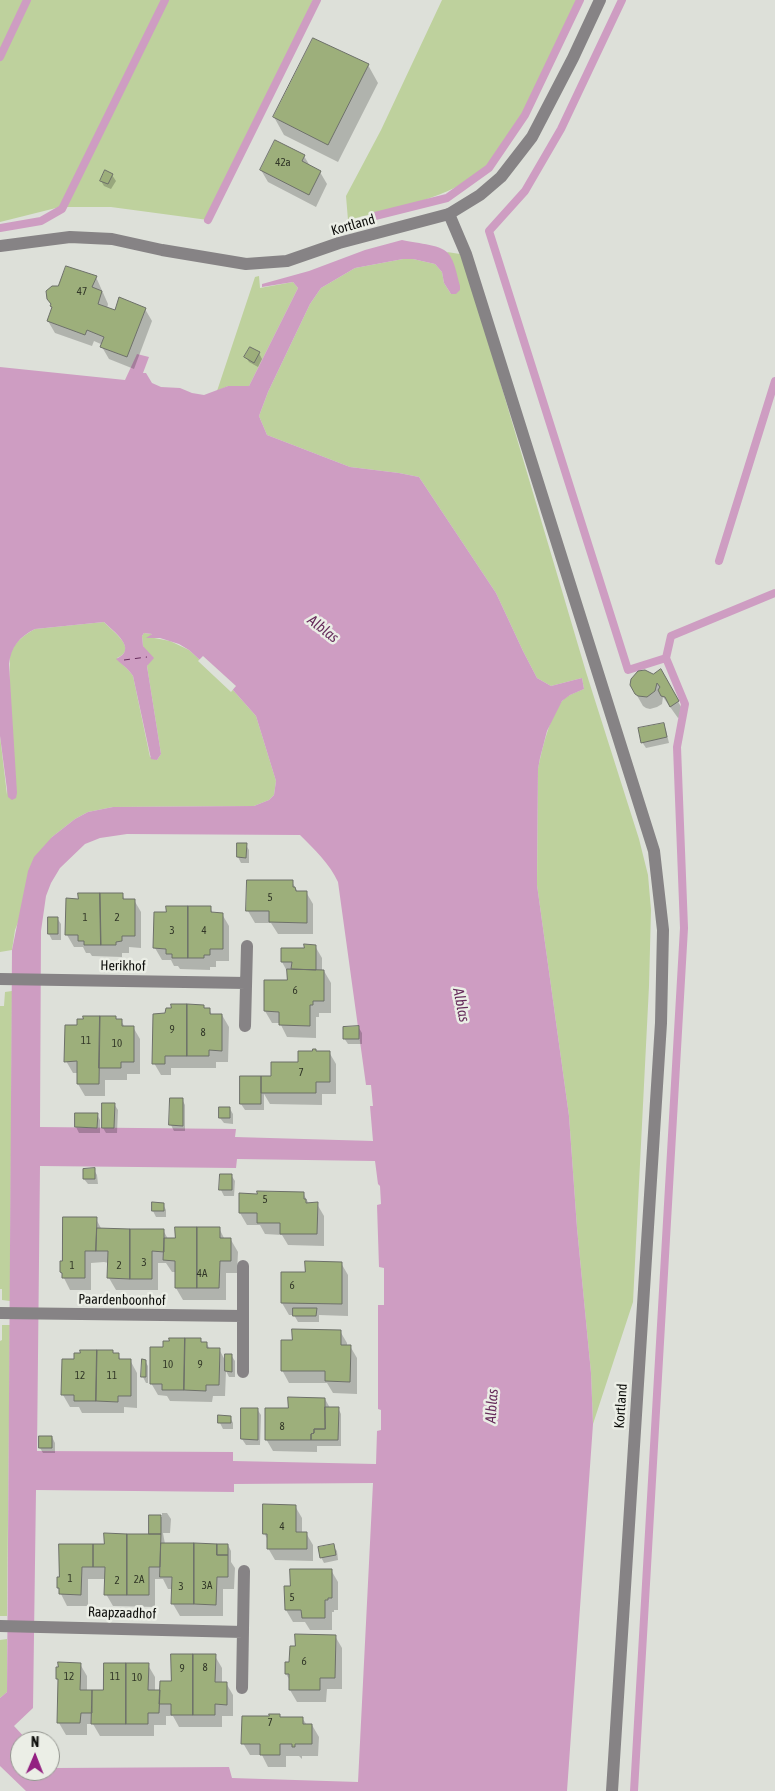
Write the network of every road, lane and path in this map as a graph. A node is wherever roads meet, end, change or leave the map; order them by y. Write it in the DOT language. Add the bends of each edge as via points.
graph roads {
  1 [pos="600,0"];
  2 [pos="449,214"];
  3 [pos="0,246"];
  4 [pos="247,946"];
  5 [pos="0,979"];
  6 [pos="246,982"];
  7 [pos="245,1026"];
  8 [pos="243,1266"];
  9 [pos="1,1313"];
  10 [pos="243,1316"];
  11 [pos="243,1372"];
  12 [pos="244,1570"];
  13 [pos="0,1626"];
  14 [pos="243,1632"];
  15 [pos="242,1688"];
  16 [pos="612,1791"];
  1 -- 2 [label="street, Kortland" via="532,137 501,178 480,196"];
  2 -- 3 [label="street, Kortland" via="287,261 246,264 112,239 70,237"];
  2 -- 16 [label="street, Kortland" via="466,254 654,851 663,930 661,1023"];
  4 -- 6 [label="street"];
  5 -- 6 [label="street, Herikhof"];
  6 -- 7 [label="street"];
  8 -- 10 [label="street"];
  9 -- 10 [label="street, Paardenboonhof"];
  10 -- 11 [label="street"];
  12 -- 14 [label="street"];
  13 -- 14 [label="street, Raapzaadhof"];
  14 -- 15 [label="street"];
}
